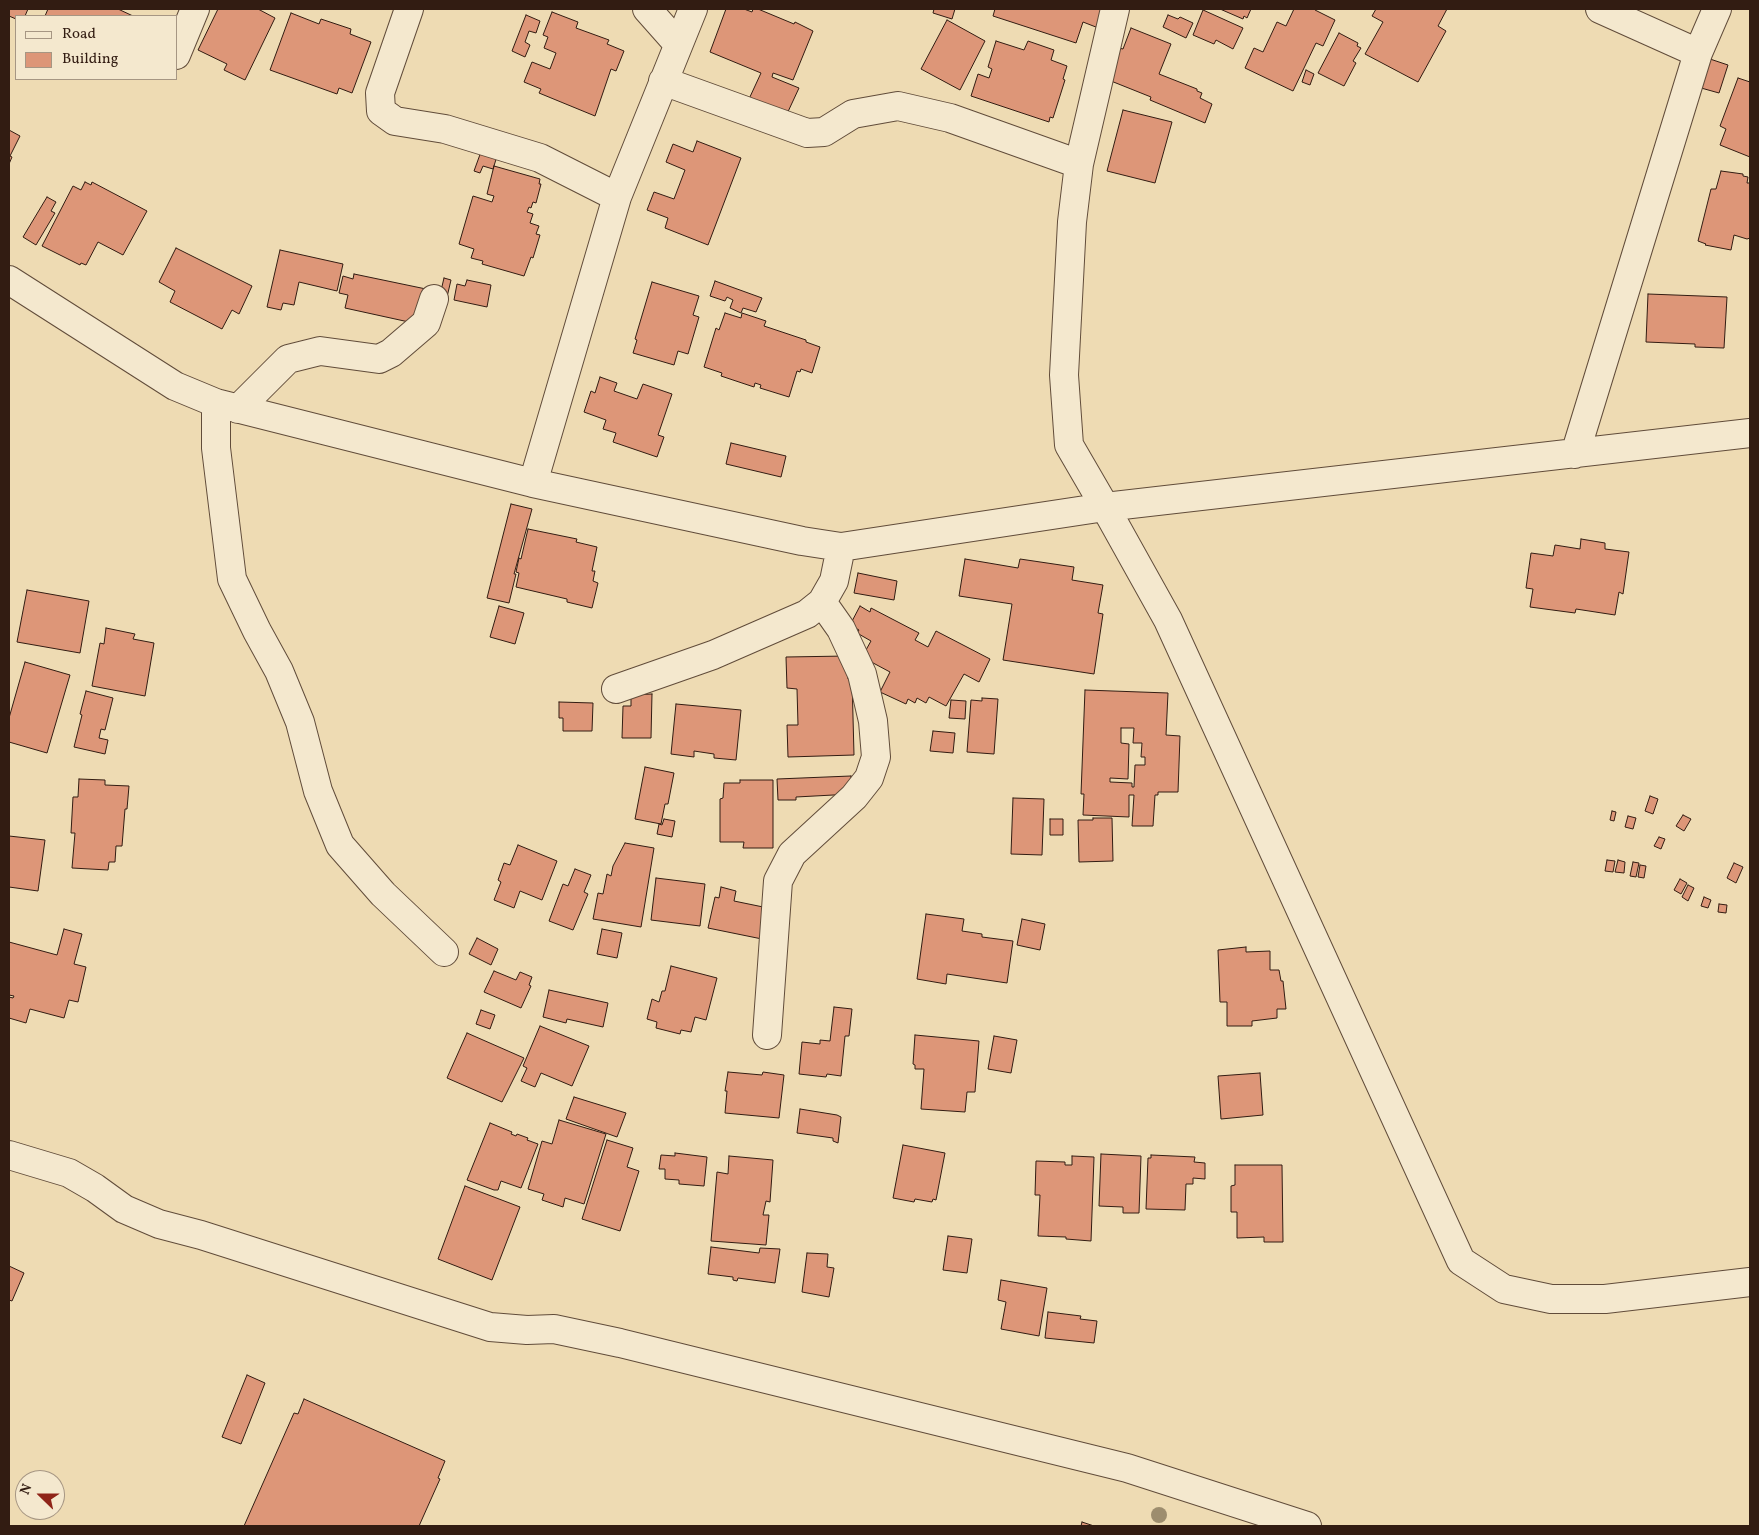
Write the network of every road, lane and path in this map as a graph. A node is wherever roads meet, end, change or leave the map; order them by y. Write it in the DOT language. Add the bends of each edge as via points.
graph roads {
  1 [pos="196,9"];
  2 [pos="409,9"];
  3 [pos="646,9"];
  4 [pos="693,9"];
  5 [pos="1115,9"];
  6 [pos="1600,9"];
  7 [pos="1717,9"];
  8 [pos="678,44"];
  9 [pos="178,50"];
  10 [pos="1698,53"];
  11 [pos="663,81"];
  12 [pos="1079,164"];
  13 [pos="617,197"];
  14 [pos="9,280"];
  15 [pos="434,299"];
  16 [pos="227,406"];
  17 [pos="1750,433"];
  18 [pos="1576,454"];
  19 [pos="533,483"];
  20 [pos="1106,507"];
  21 [pos="842,547"];
  22 [pos="822,602"];
  23 [pos="616,689"];
  24 [pos="444,952"];
  25 [pos="766,1035"];
  26 [pos="9,1155"];
  27 [pos="1750,1282"];
  28 [pos="1307,1526"];
  1 -- 9 [label="street"];
  2 -- 13 [label="street" via="380,93 381,111 395,121 445,129 540,158"];
  3 -- 8 [label="street"];
  4 -- 8 [label="street"];
  5 -- 12 [label="street"];
  6 -- 10 [label="street"];
  7 -- 10 [label="street"];
  8 -- 11 [label="street"];
  10 -- 18 [label="street"];
  11 -- 12 [label="street" via="806,133 824,132 853,114 898,106 950,118"];
  11 -- 13 [label="street"];
  12 -- 20 [label="street" via="1072,222 1064,375 1068,436 1069,445"];
  13 -- 19 [label="street"];
  14 -- 16 [label="street" via="175,386"];
  15 -- 16 [label="street" via="426,323 391,353 379,358 320,351 288,359"];
  16 -- 19 [label="street"];
  16 -- 24 [label="street" via="216,448 232,579 279,671 300,722 318,791 340,845 383,894"];
  17 -- 18 [label="street"];
  18 -- 20 [label="street"];
  19 -- 21 [label="street"];
  20 -- 21 [label="street"];
  20 -- 27 [label="street" via="1168,620 1461,1261 1504,1289 1551,1299 1605,1299"];
  21 -- 22 [label="street" via="834,581"];
  22 -- 23 [label="street" via="807,614 713,655"];
  22 -- 25 [label="street" via="841,629 862,674 874,720 876,757 869,778 854,797 792,854 778,881"];
  26 -- 28 [label="street" via="69,1172 124,1209 160,1224 490,1327 554,1329 620,1343 1127,1468"];
}
